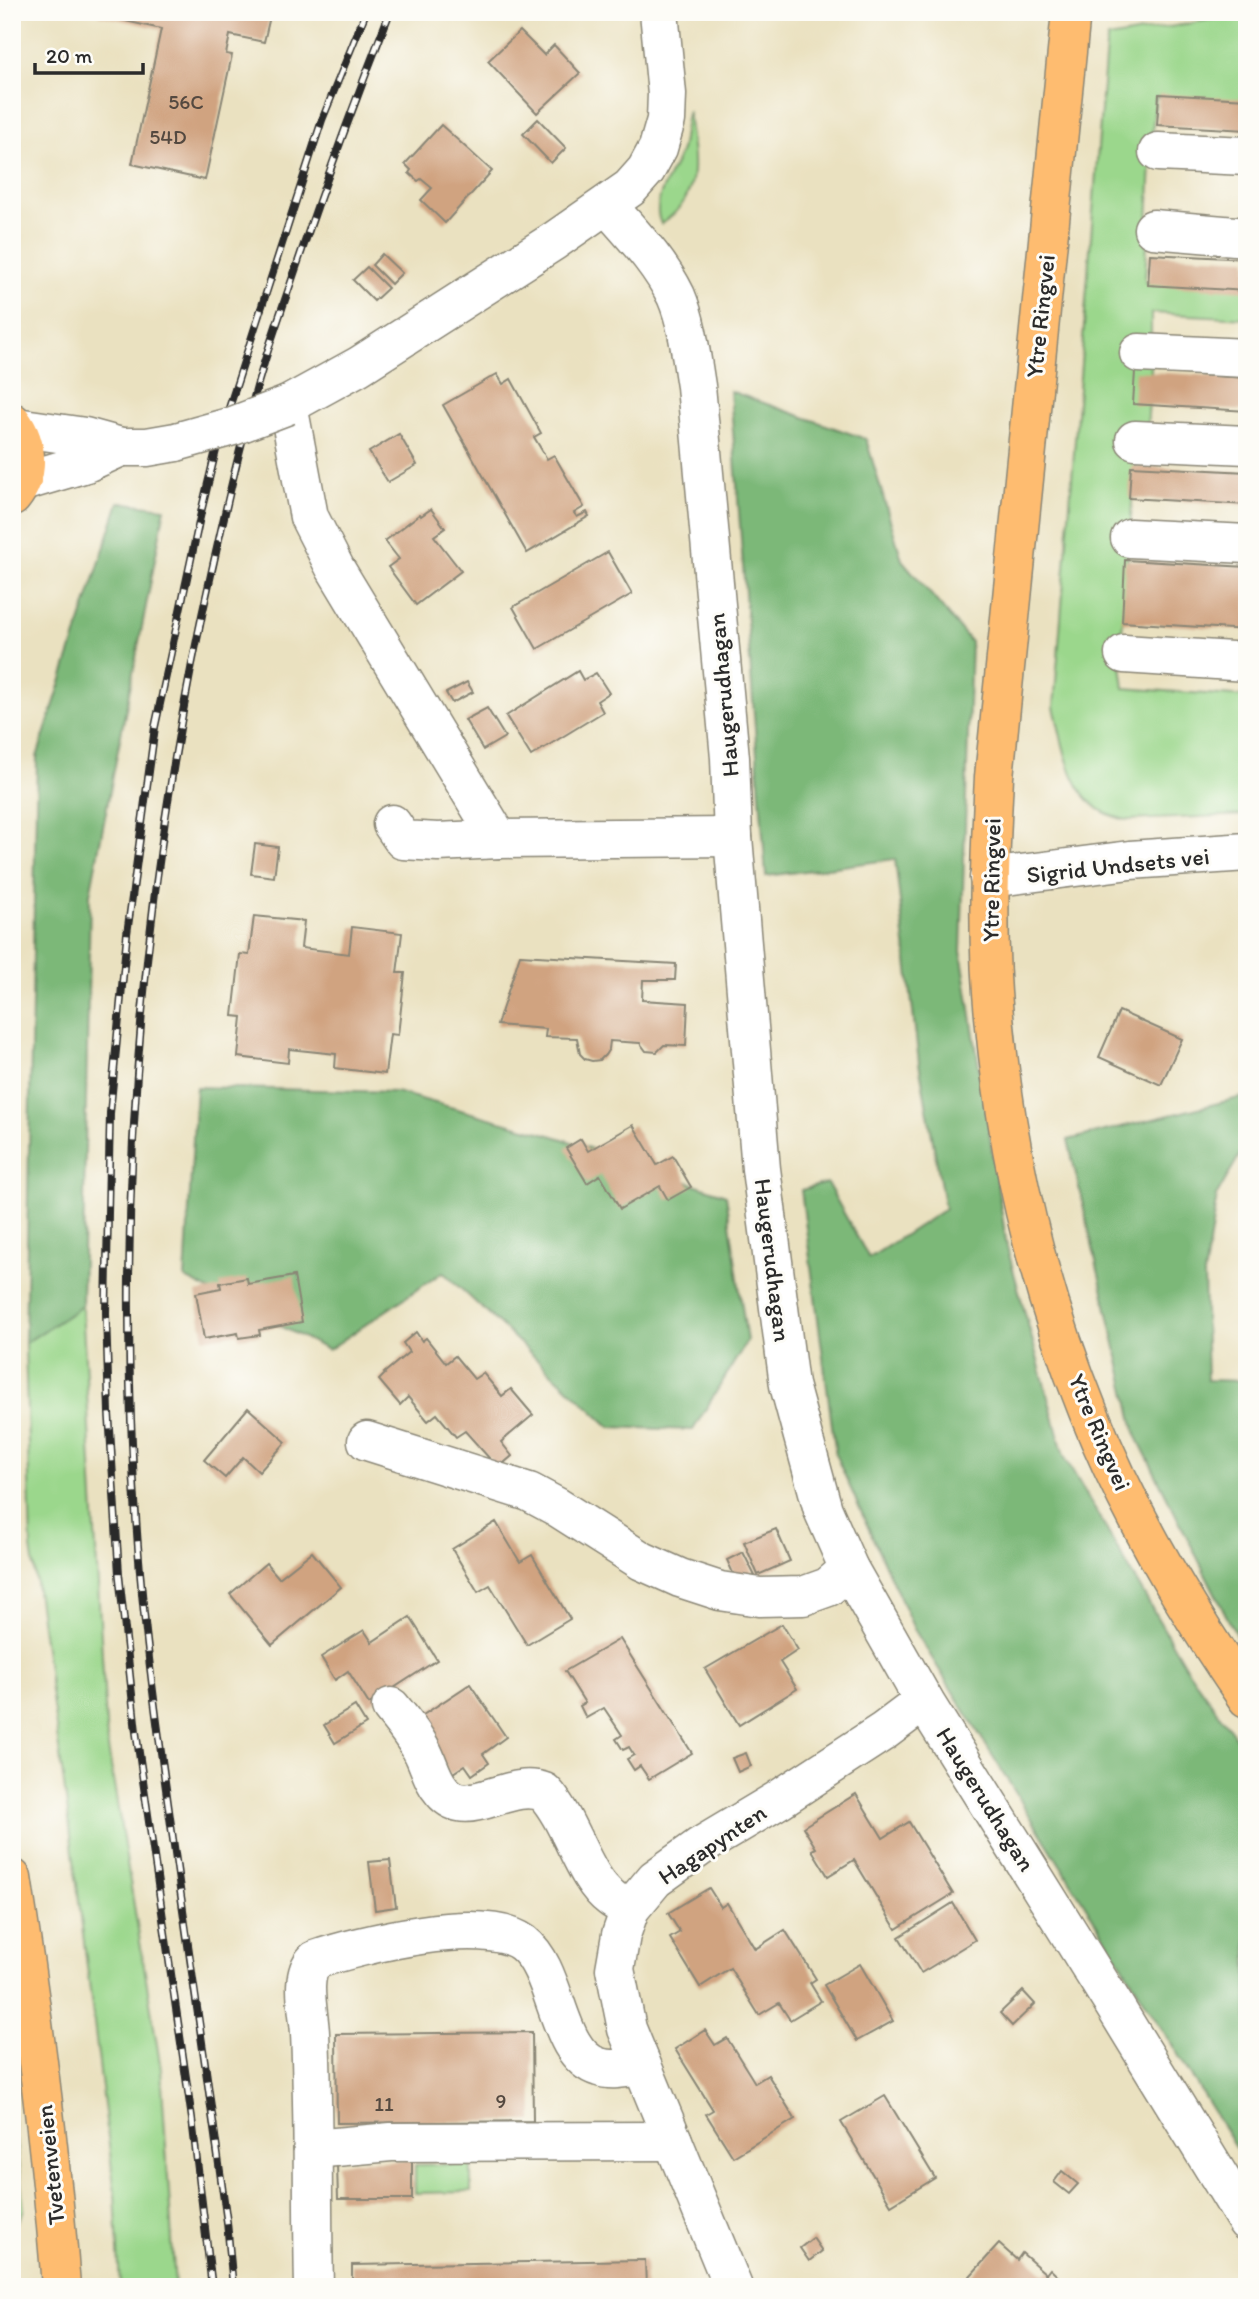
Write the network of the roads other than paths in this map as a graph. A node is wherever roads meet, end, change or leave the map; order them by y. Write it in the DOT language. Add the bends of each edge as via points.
graph roads {
  1 [pos="659,12"];
  2 [pos="1071,12"];
  3 [pos="1157,152"];
  4 [pos="1247,156"];
  5 [pos="607,205"];
  6 [pos="1153,229"];
  7 [pos="1247,237"];
  8 [pos="1139,353"];
  9 [pos="1247,359"];
  10 [pos="288,405"];
  11 [pos="14,425"];
  12 [pos="1135,440"];
  13 [pos="1247,445"];
  14 [pos="121,447"];
  15 [pos="17,490"];
  16 [pos="1130,538"];
  17 [pos="1247,544"];
  18 [pos="1124,654"];
  19 [pos="1247,662"];
  20 [pos="392,824"];
  21 [pos="733,837"];
  22 [pos="499,839"];
  23 [pos="1247,852"];
  24 [pos="989,878"];
  25 [pos="367,1441"];
  26 [pos="849,1569"];
  27 [pos="1247,1698"];
  28 [pos="924,1701"];
  29 [pos="391,1707"];
  30 [pos="12,1878"];
  31 [pos="630,1909"];
  32 [pos="642,2066"];
  33 [pos="673,2141"];
  34 [pos="313,2149"];
  35 [pos="1247,2222"];
  36 [pos="61,2287"];
  37 [pos="314,2287"];
  38 [pos="733,2287"];
  1 -- 5 [label="street" via="666,120 646,170"];
  2 -- 24 [label="main road, Ytre Ringvei" via="1002,681"];
  3 -- 4 [label="street"];
  5 -- 10 [label="street" via="359,366"];
  5 -- 21 [label="street, Haugerudhagan" via="662,270 686,328 696,386"];
  6 -- 7 [label="street"];
  8 -- 9 [label="street"];
  10 -- 14 [label="street, bridge" via="176,442"];
  10 -- 22 [label="street" via="309,517 335,568"];
  11 -- 14 [label="street"];
  11 -- 15 [label="main road" via="25,454"];
  12 -- 13 [label="street"];
  14 -- 15 [label="street"];
  16 -- 17 [label="street"];
  18 -- 19 [label="street"];
  20 -- 22 [label="street" via="403,840"];
  21 -- 22 [label="street"];
  21 -- 26 [label="street, Haugerudhagan" via="761,1169 789,1385 823,1510"];
  23 -- 24 [label="street, Sigrid Undsets vei" via="1130,860"];
  24 -- 27 [label="main road, Ytre Ringvei" via="993,1015 1002,1091 1018,1180 1061,1336 1088,1413 1117,1476 1194,1618"];
  25 -- 26 [label="street" via="529,1492 642,1561 720,1591 760,1597 803,1596 828,1587"];
  26 -- 28 [label="street, Haugerudhagan"];
  28 -- 31 [label="street, Hagapynten" via="676,1863 655,1879"];
  28 -- 35 [label="street, Haugerudhagan"];
  29 -- 31 [label="street" via="411,1731 442,1791 454,1801 466,1804 523,1788 544,1792 599,1884 610,1898"];
  30 -- 36 [label="main road, Tvetenveien" via="47,2123"];
  31 -- 32 [label="street, Hagapynten" via="615,1969 627,2029"];
  32 -- 33 [label="street, Hagapynten"];
  32 -- 34 [label="street" via="600,2068 582,2056 544,1972 515,1938 486,1932 383,1941 320,1958 309,1966"];
  33 -- 34 [label="street" via="391,2142"];
  33 -- 38 [label="street, Hagapynten"];
  34 -- 37 [label="street"];
}
